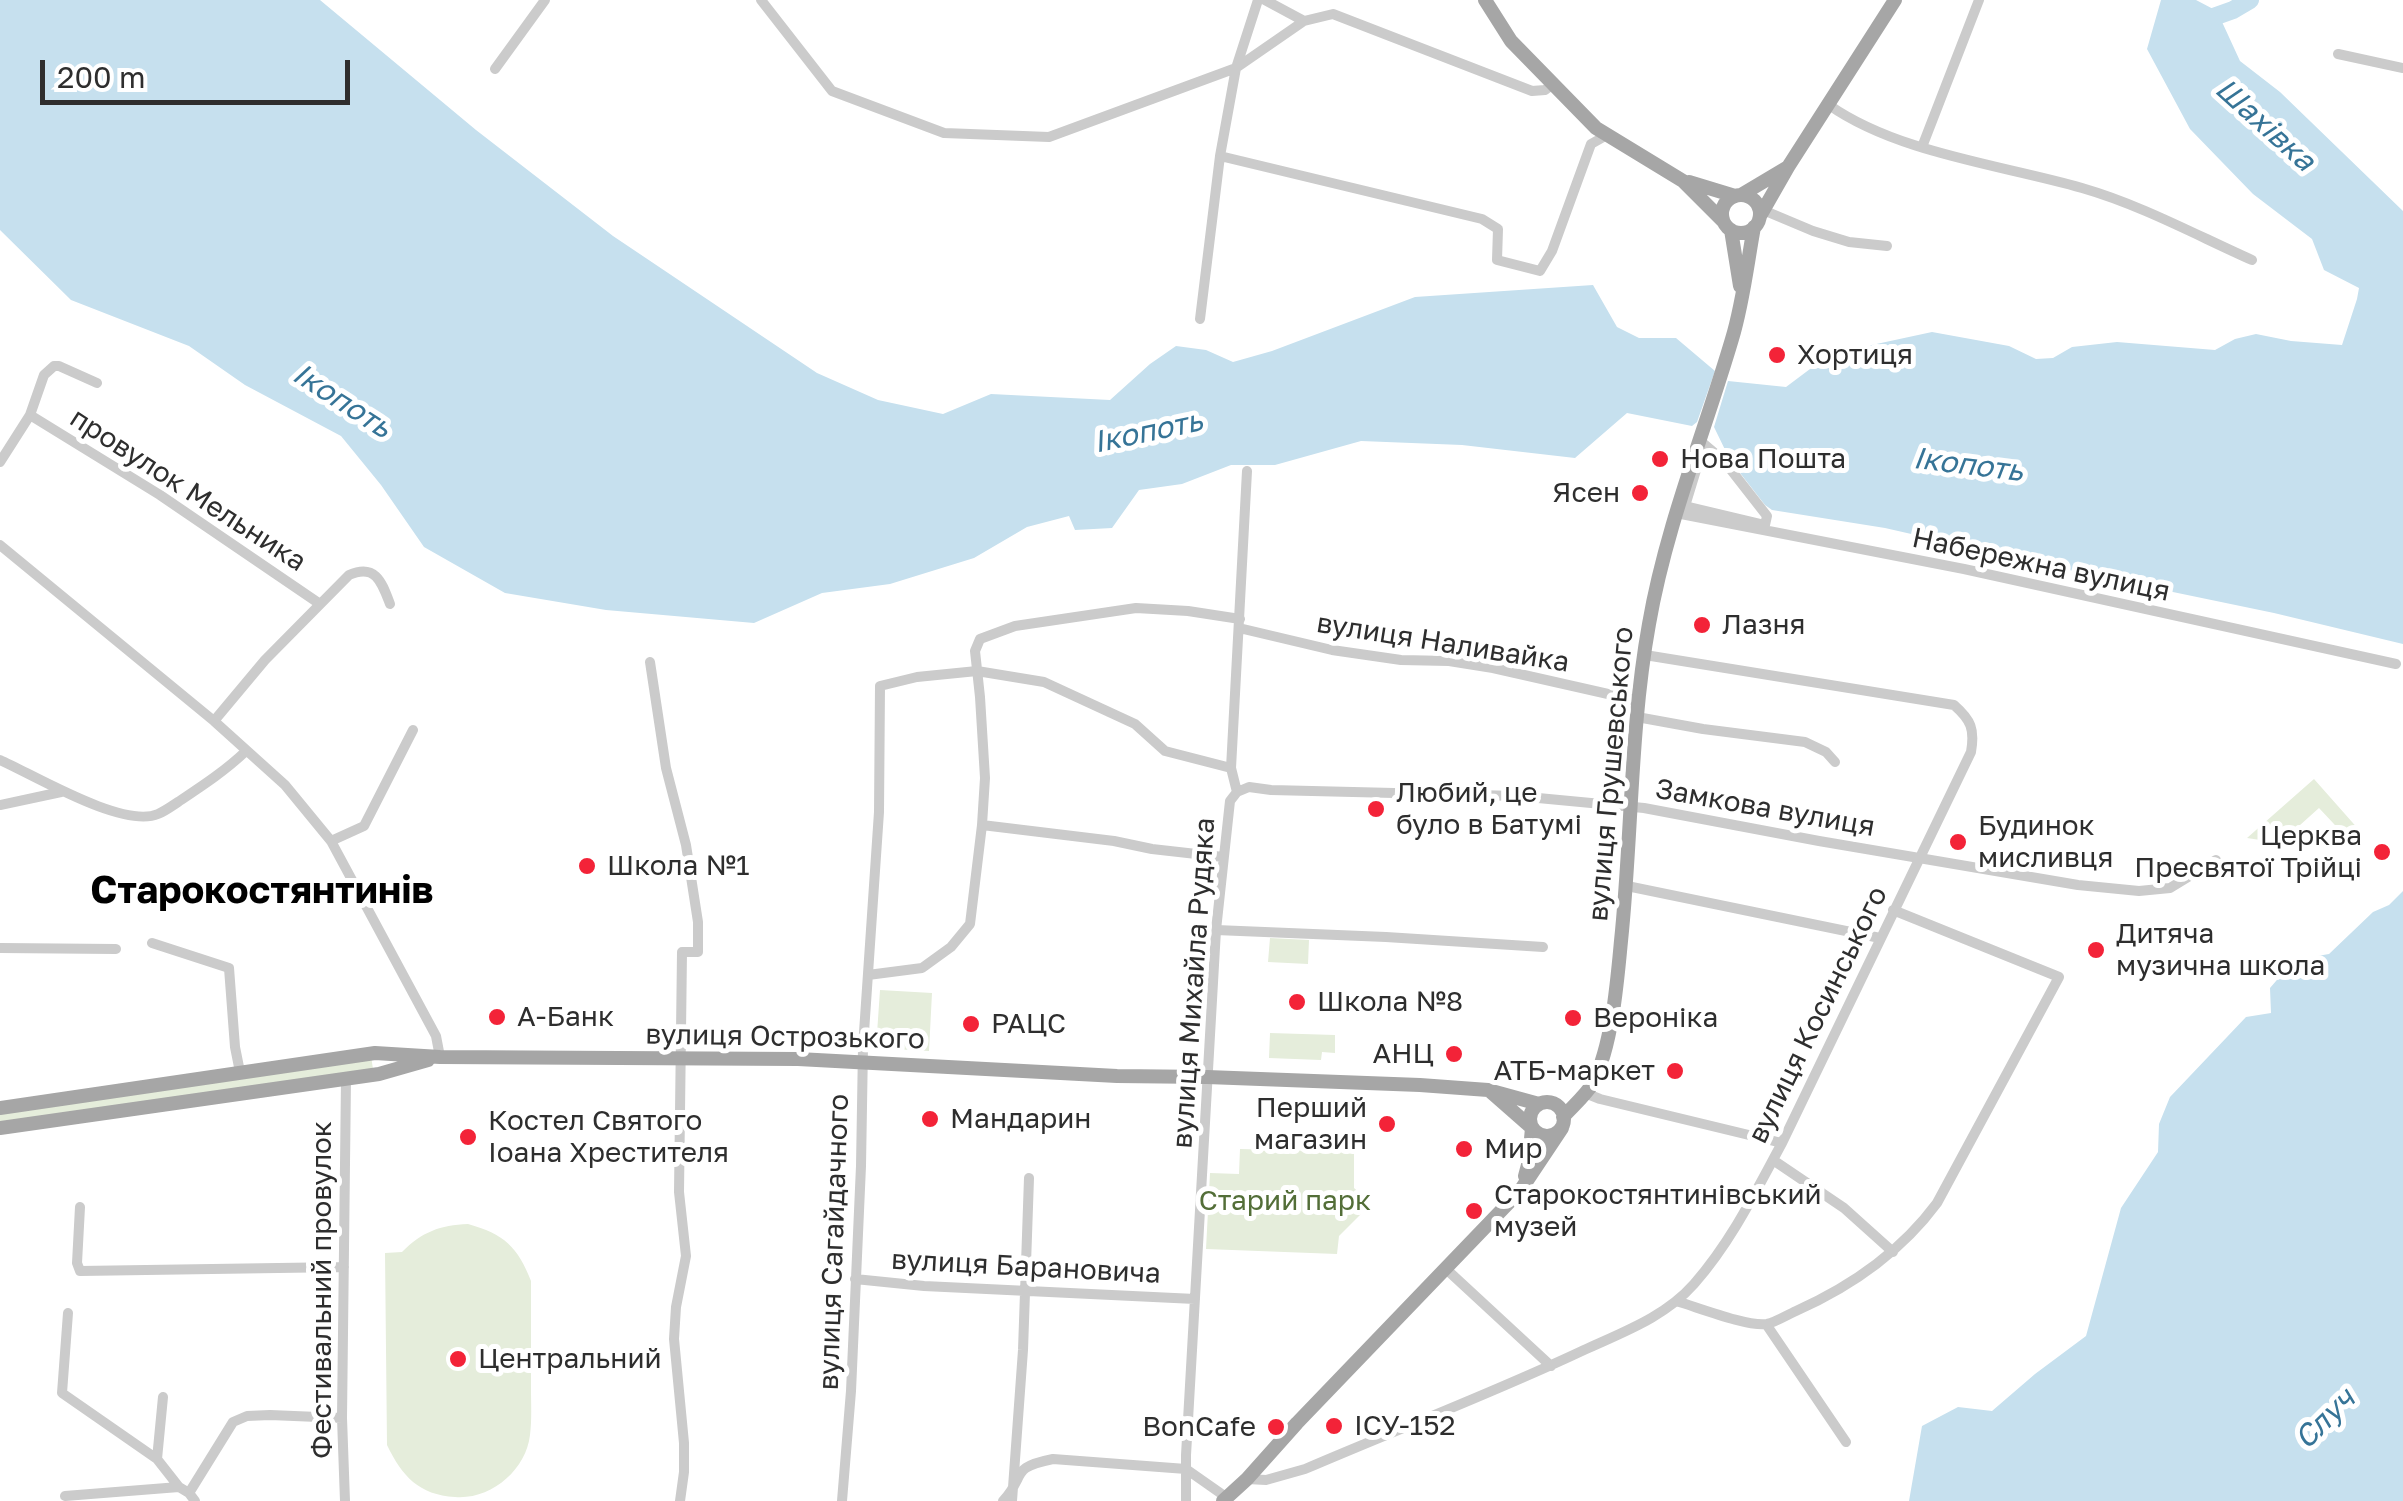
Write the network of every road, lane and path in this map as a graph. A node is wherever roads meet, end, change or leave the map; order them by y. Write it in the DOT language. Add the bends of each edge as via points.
graph roads {
  1 [pos="545,0"];
  2 [pos="761,0"];
  3 [pos="1262,0"];
  4 [pos="1485,0"];
  5 [pos="1896,0"];
  6 [pos="1979,0"];
  7 [pos="1304,21"];
  8 [pos="2338,54"];
  9 [pos="1236,68"];
  10 [pos="2403,68"];
  11 [pos="496,69"];
  12 [pos="1553,84"];
  13 [pos="1828,104"];
  14 [pos="1607,135"];
  15 [pos="1922,147"];
  16 [pos="1220,156"];
  17 [pos="1788,166"];
  18 [pos="1683,181"];
  19 [pos="1738,195"];
  20 [pos="1759,218"];
  21 [pos="1727,225"];
  22 [pos="1887,246"];
  23 [pos="2252,260"];
  24 [pos="1742,296"];
  25 [pos="1200,319"];
  26 [pos="97,383"];
  27 [pos="30,415"];
  28 [pos="0,462"];
  29 [pos="1247,471"];
  30 [pos="1676,513"];
  31 [pos="1765,525"];
  32 [pos="0,545"];
  33 [pos="320,604"];
  34 [pos="390,604"];
  35 [pos="1239,624"];
  36 [pos="1646,655"];
  37 [pos="650,662"];
  38 [pos="2396,664"];
  39 [pos="977,671"];
  40 [pos="1638,709"];
  41 [pos="214,721"];
  42 [pos="413,730"];
  43 [pos="246,751"];
  44 [pos="0,760"];
  45 [pos="1835,762"];
  46 [pos="1231,768"];
  47 [pos="62,792"];
  48 [pos="1237,792"];
  49 [pos="0,805"];
  50 [pos="1629,807"];
  51 [pos="982,826"];
  52 [pos="331,841"];
  53 [pos="1224,858"];
  54 [pos="1919,858"];
  55 [pos="2216,860"];
  56 [pos="1627,886"];
  57 [pos="1894,910"];
  58 [pos="1216,930"];
  59 [pos="1880,938"];
  60 [pos="152,943"];
  61 [pos="1543,947"];
  62 [pos="0,948"];
  63 [pos="116,949"];
  64 [pos="868,975"];
  65 [pos="374,1054"];
  66 [pos="440,1056"];
  67 [pos="679,1058"];
  68 [pos="863,1061"];
  69 [pos="240,1072"];
  70 [pos="378,1074"];
  71 [pos="1206,1077"];
  72 [pos="346,1079"];
  73 [pos="1488,1090"];
  74 [pos="1585,1093"];
  75 [pos="1542,1103"];
  76 [pos="0,1108"];
  77 [pos="1563,1122"];
  78 [pos="0,1128"];
  79 [pos="1532,1128"];
  80 [pos="1782,1143"];
  81 [pos="1773,1160"];
  82 [pos="1029,1178"];
  83 [pos="1520,1191"];
  84 [pos="80,1207"];
  85 [pos="1893,1252"];
  86 [pos="344,1268"];
  87 [pos="1445,1268"];
  88 [pos="855,1279"];
  89 [pos="1025,1291"];
  90 [pos="1195,1299"];
  91 [pos="1676,1301"];
  92 [pos="68,1313"];
  93 [pos="1766,1324"];
  94 [pos="1551,1366"];
  95 [pos="163,1397"];
  96 [pos="342,1418"];
  97 [pos="1846,1442"];
  98 [pos="157,1459"];
  99 [pos="1186,1468"];
  100 [pos="1247,1479"];
  101 [pos="1016,1480"];
  102 [pos="188,1493"];
  103 [pos="65,1496"];
  104 [pos="1224,1499"];
  105 [pos="344,1501"];
  106 [pos="680,1501"];
  107 [pos="843,1501"];
  108 [pos="1004,1501"];
  109 [pos="1012,1501"];
  110 [pos="1186,1501"];
  1 -- 11 [label="street"];
  2 -- 9 [label="street" via="832,91 944,133 1049,137"];
  3 -- 7 [label="street"];
  3 -- 9 [label="street"];
  4 -- 12 [label="main road" via="1510,41"];
  5 -- 13 [label="main road, вулиця Грушевського"];
  6 -- 15 [label="street"];
  7 -- 9 [label="street"];
  7 -- 12 [label="street" via="1334,14 1532,90"];
  8 -- 10 [label="street"];
  9 -- 16 [label="street"];
  12 -- 14 [label="main road"];
  13 -- 15 [label="street"];
  13 -- 17 [label="main road, вулиця Грушевського"];
  14 -- 16 [label="street" via="1591,144 1540,271 1497,260 1498,229 1482,220"];
  14 -- 18 [label="main road"];
  15 -- 23 [label="street" via="2085,189"];
  16 -- 25 [label="street"];
  17 -- 19 [label="main road"];
  17 -- 20 [label="main road, вулиця Грушевського"];
  18 -- 19 [label="main road"];
  18 -- 21 [label="main road"];
  19 -- 20 [label="main road" via="1757,204"];
  19 -- 21 [label="main road" via="1725,203"];
  20 -- 21 [label="main road" via="1743,232"];
  20 -- 22 [label="street"];
  20 -- 24 [label="main road, вулиця Грушевського"];
  21 -- 24 [label="main road"];
  24 -- 30 [label="main road, вулиця Грушевського"];
  26 -- 27 [label="street" via="54,366 44,375"];
  27 -- 28 [label="street"];
  27 -- 33 [label="street, провулок Мельника"];
  29 -- 35 [label="street, вулиця Михайла Рудяка"];
  30 -- 36 [label="main road, вулиця Грушевського"];
  30 -- 38 [label="street, Набережна вулиця"];
  31 -- 31 [label="street" via="1767,516 1704,444 1685,506"];
  32 -- 41 [label="street"];
  33 -- 34 [label="street" via="360,570 382,582"];
  33 -- 41 [label="street"];
  35 -- 39 [label="street, вулиця Наливайка" via="1136,608 1015,626 980,639"];
  35 -- 40 [label="street, вулиця Наливайка" via="1332,650 1493,668"];
  35 -- 46 [label="street, вулиця Михайла Рудяка"];
  36 -- 40 [label="main road, вулиця Грушевського"];
  36 -- 54 [label="street, вулиця Косинського" via="1954,705 1969,718 1971,752"];
  37 -- 67 [label="street" via="698,922 698,952 682,952"];
  39 -- 46 [label="street" via="1044,682 1135,724 1165,751"];
  39 -- 51 [label="street"];
  39 -- 64 [label="street, вулиця Сагайдачного" via="880,686"];
  40 -- 45 [label="street, вулиця Наливайка" via="1703,729 1805,742"];
  40 -- 50 [label="main road, вулиця Грушевського"];
  41 -- 43 [label="street"];
  42 -- 52 [label="street" via="364,826"];
  43 -- 47 [label="street" via="156,816 132,816"];
  43 -- 52 [label="street" via="285,785"];
  44 -- 47 [label="street"];
  46 -- 48 [label="street, вулиця Михайла Рудяка"];
  47 -- 49 [label="street"];
  48 -- 50 [label="street, Замкова вулиця" via="1249,787 1516,796"];
  48 -- 53 [label="street, вулиця Михайла Рудяка" via="1230,801"];
  50 -- 54 [label="street, Замкова вулиця"];
  50 -- 56 [label="main road, вулиця Грушевського"];
  51 -- 53 [label="street"];
  51 -- 64 [label="street" via="970,924 922,968"];
  52 -- 66 [label="street" via="436,1036"];
  53 -- 58 [label="street, вулиця Михайла Рудяка"];
  54 -- 55 [label="street, Замкова вулиця" via="2139,892 2170,888"];
  54 -- 57 [label="street, вулиця Косинського"];
  56 -- 59 [label="street"];
  56 -- 74 [label="main road, вулиця Грушевського" via="1614,1001 1602,1058"];
  57 -- 59 [label="street, вулиця Косинського"];
  57 -- 85 [label="street" via="2060,977 1937,1204"];
  58 -- 61 [label="street"];
  58 -- 71 [label="street, вулиця Михайла Рудяка"];
  59 -- 80 [label="street, вулиця Косинського"];
  60 -- 69 [label="street" via="229,968"];
  62 -- 63 [label="street"];
  64 -- 68 [label="street, вулиця Сагайдачного"];
  65 -- 66 [label="main road, вулиця Острозького"];
  65 -- 69 [label="main road, вулиця Острозького"];
  65 -- 70 [label="main road" via="382,1062"];
  66 -- 67 [label="main road, вулиця Острозького"];
  66 -- 70 [label="main road, вулиця Острозького"];
  67 -- 68 [label="main road, вулиця Острозького"];
  67 -- 106 [label="street" via="686,1256 674,1339 684,1443"];
  68 -- 71 [label="main road, вулиця Острозького"];
  68 -- 88 [label="street, вулиця Сагайдачного"];
  69 -- 76 [label="main road, вулиця Острозького"];
  70 -- 72 [label="main road, вулиця Острозького"];
  71 -- 73 [label="main road, вулиця Острозького"];
  71 -- 90 [label="street, вулиця Михайла Рудяка"];
  72 -- 78 [label="main road, вулиця Острозького"];
  72 -- 86 [label="street, Фестивальний провулок"];
  73 -- 75 [label="main road, вулиця Острозького"];
  73 -- 79 [label="main road"];
  74 -- 75 [label="main road"];
  74 -- 77 [label="main road, вулиця Грушевського"];
  74 -- 80 [label="street"];
  75 -- 77 [label="main road" via="1555,1104"];
  75 -- 79 [label="main road" via="1531,1112"];
  77 -- 79 [label="main road" via="1544,1136"];
  77 -- 83 [label="main road, вулиця Грушевського"];
  79 -- 83 [label="main road"];
  80 -- 81 [label="street, вулиця Косинського"];
  81 -- 85 [label="street" via="1844,1208"];
  81 -- 91 [label="street, вулиця Косинського" via="1722,1248"];
  82 -- 89 [label="street"];
  83 -- 87 [label="main road, вулиця Грушевського"];
  84 -- 86 [label="street" via="80,1271"];
  85 -- 93 [label="street" via="1816,1302"];
  86 -- 96 [label="street, Фестивальний провулок"];
  87 -- 94 [label="street"];
  87 -- 100 [label="main road, вулиця Грушевського"];
  88 -- 89 [label="street, вулиця Барановича"];
  88 -- 107 [label="street, вулиця Сагайдачного"];
  89 -- 90 [label="street, вулиця Барановича"];
  89 -- 101 [label="street"];
  90 -- 99 [label="street, вулиця Михайла Рудяка"];
  91 -- 93 [label="street"];
  91 -- 94 [label="street, вулиця Косинського"];
  92 -- 98 [label="street" via="62,1393"];
  93 -- 97 [label="street"];
  94 -- 100 [label="street, вулиця Косинського" via="1304,1468"];
  95 -- 98 [label="street"];
  96 -- 102 [label="street" via="270,1415 233,1422"];
  96 -- 105 [label="street, Фестивальний провулок"];
  98 -- 102 [label="street"];
  99 -- 101 [label="street" via="1053,1459 1032,1463"];
  99 -- 104 [label="street"];
  99 -- 110 [label="street, вулиця Михайла Рудяка"];
  100 -- 104 [label="main road, вулиця Грушевського"];
  101 -- 108 [label="street"];
  101 -- 109 [label="street"];
  102 -- 103 [label="street"];
}
